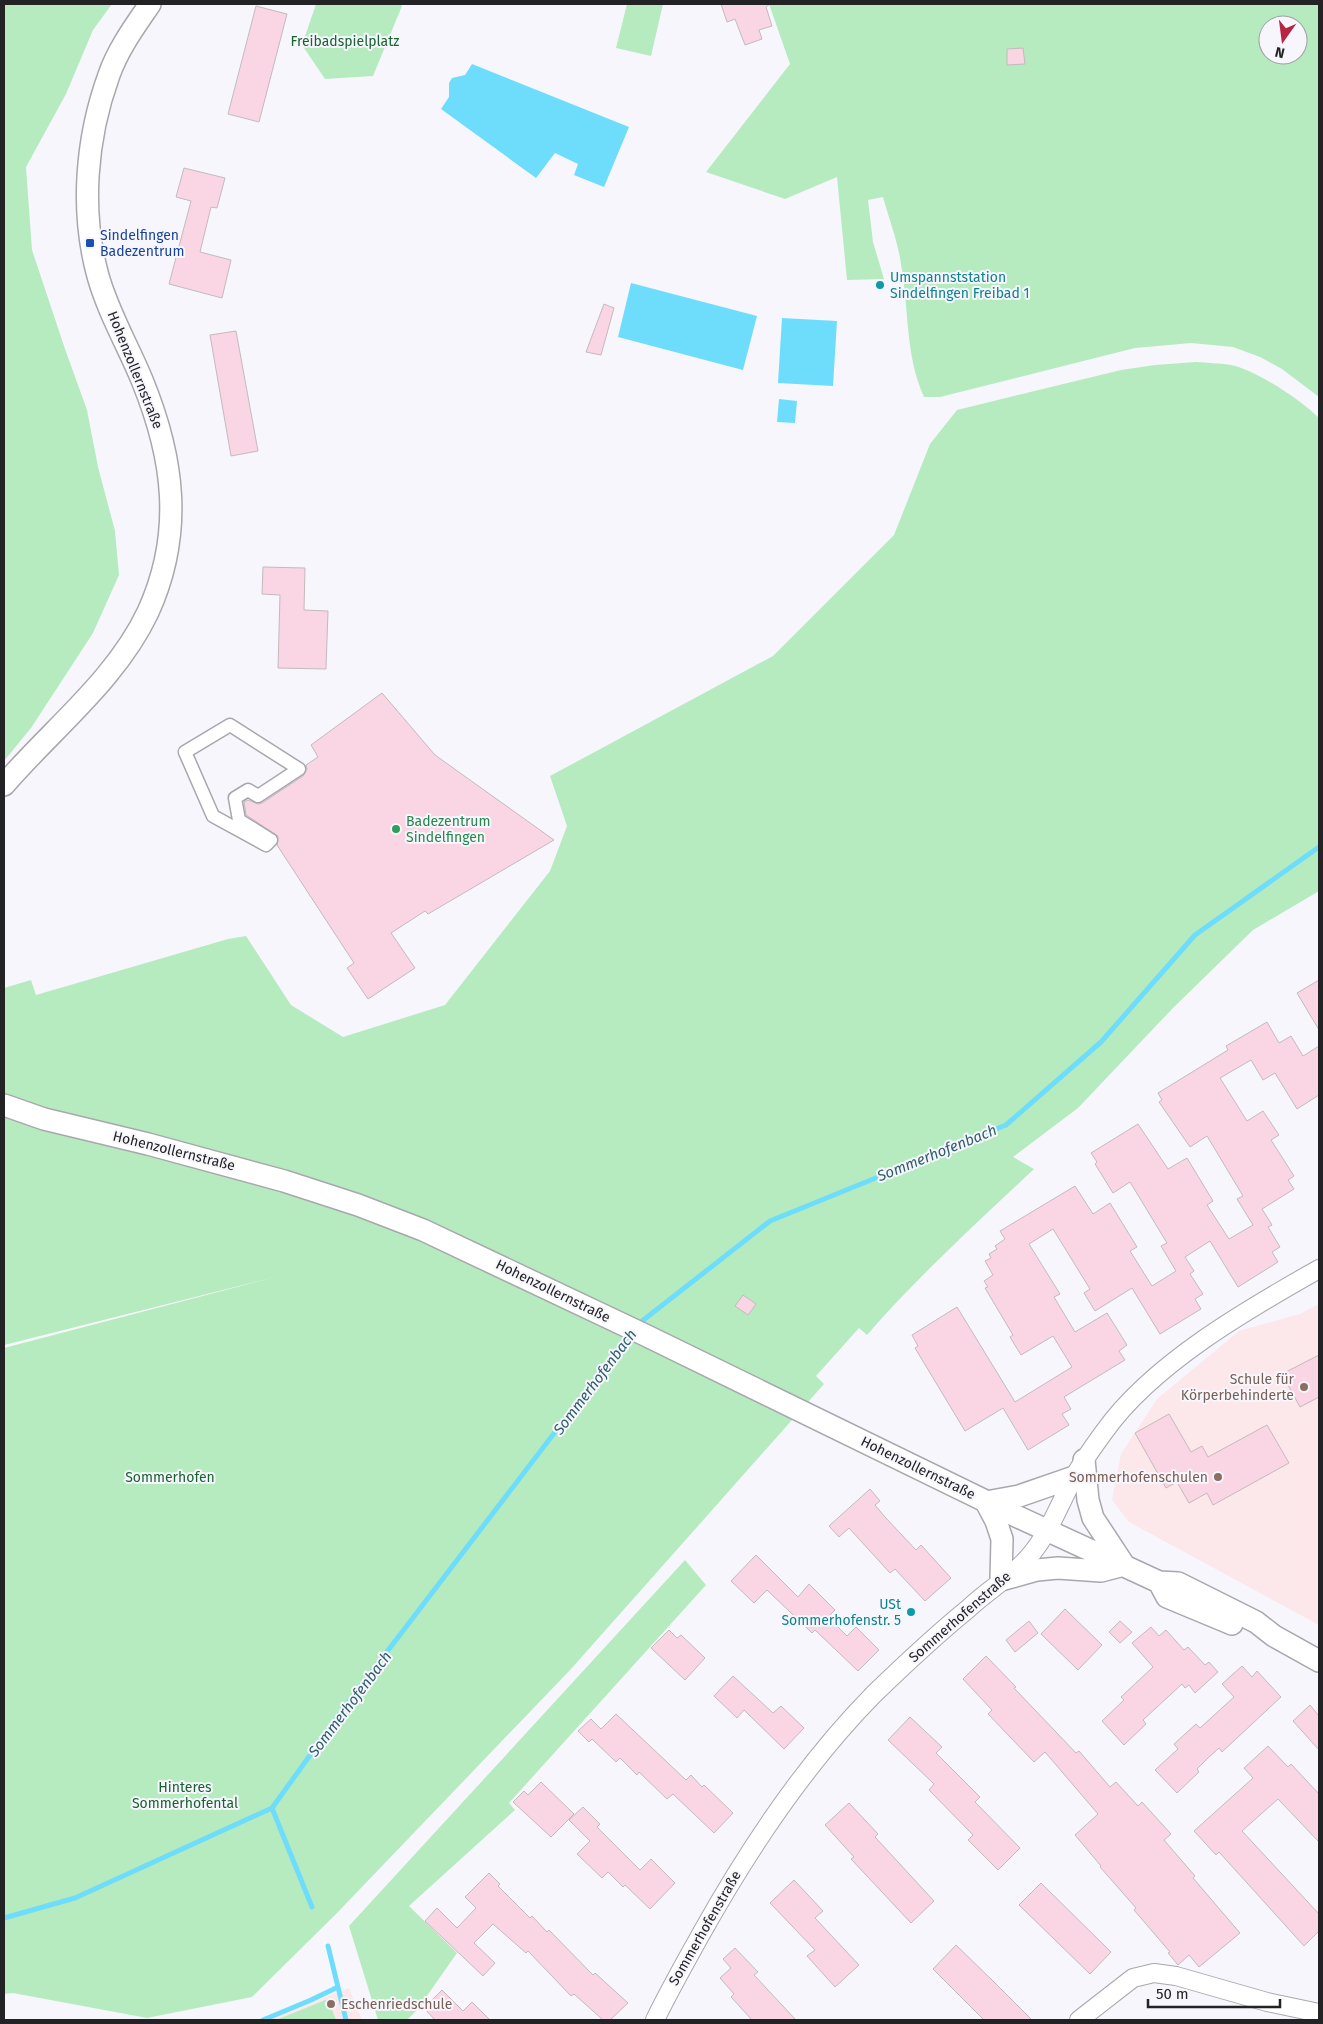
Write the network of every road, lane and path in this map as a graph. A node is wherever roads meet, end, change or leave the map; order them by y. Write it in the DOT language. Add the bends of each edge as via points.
graph roads {
  1 [pos="150,4"];
  2 [pos="298,769"];
  3 [pos="4,785"];
  4 [pos="4,1105"];
  5 [pos="1319,1269"];
  6 [pos="1079,1468"];
  7 [pos="986,1502"];
  8 [pos="1047,1530"];
  9 [pos="1124,1565"];
  10 [pos="1001,1580"];
  11 [pos="1319,1661"];
  12 [pos="1319,2013"];
  13 [pos="655,2020"];
  14 [pos="1079,2020"];
  1 -- 3 [label="street, Hohenzollernstraße" via="116,60 99,108 88,181 88,217 98,277 145,388 164,445 172,516 167,548 148,611 122,653 93,690"];
  2 -- 2 [label="street" via="230,725 185,752 213,816 266,845 271,840 239,820 235,798 248,790 258,796"];
  4 -- 7 [label="street, Hohenzollernstraße" via="44,1119 224,1163 358,1205 423,1230"];
  5 -- 6 [label="street, Sommerhofenstraße" via="1246,1311 1151,1381 1107,1428"];
  6 -- 7 [label="street" via="1019,1496"];
  6 -- 8 [label="street, Sommerhofenstraße"];
  6 -- 9 [label="street" via="1093,1518"];
  7 -- 8 [label="street, Hohenzollernstraße"];
  7 -- 10 [label="street" via="1002,1539"];
  8 -- 9 [label="street, Hohenzollernstraße"];
  8 -- 10 [label="street, Sommerhofenstraße" via="1020,1566"];
  9 -- 10 [label="street" via="1101,1571 1037,1570"];
  9 -- 11 [label="street, Hohenzollernstraße" via="1159,1582 1168,1597 1250,1632 1274,1636"];
  10 -- 13 [label="street, Sommerhofenstraße" via="938,1633 873,1696 804,1775 744,1859"];
  12 -- 14 [label="street" via="1154,1973 1133,1978"];
}
